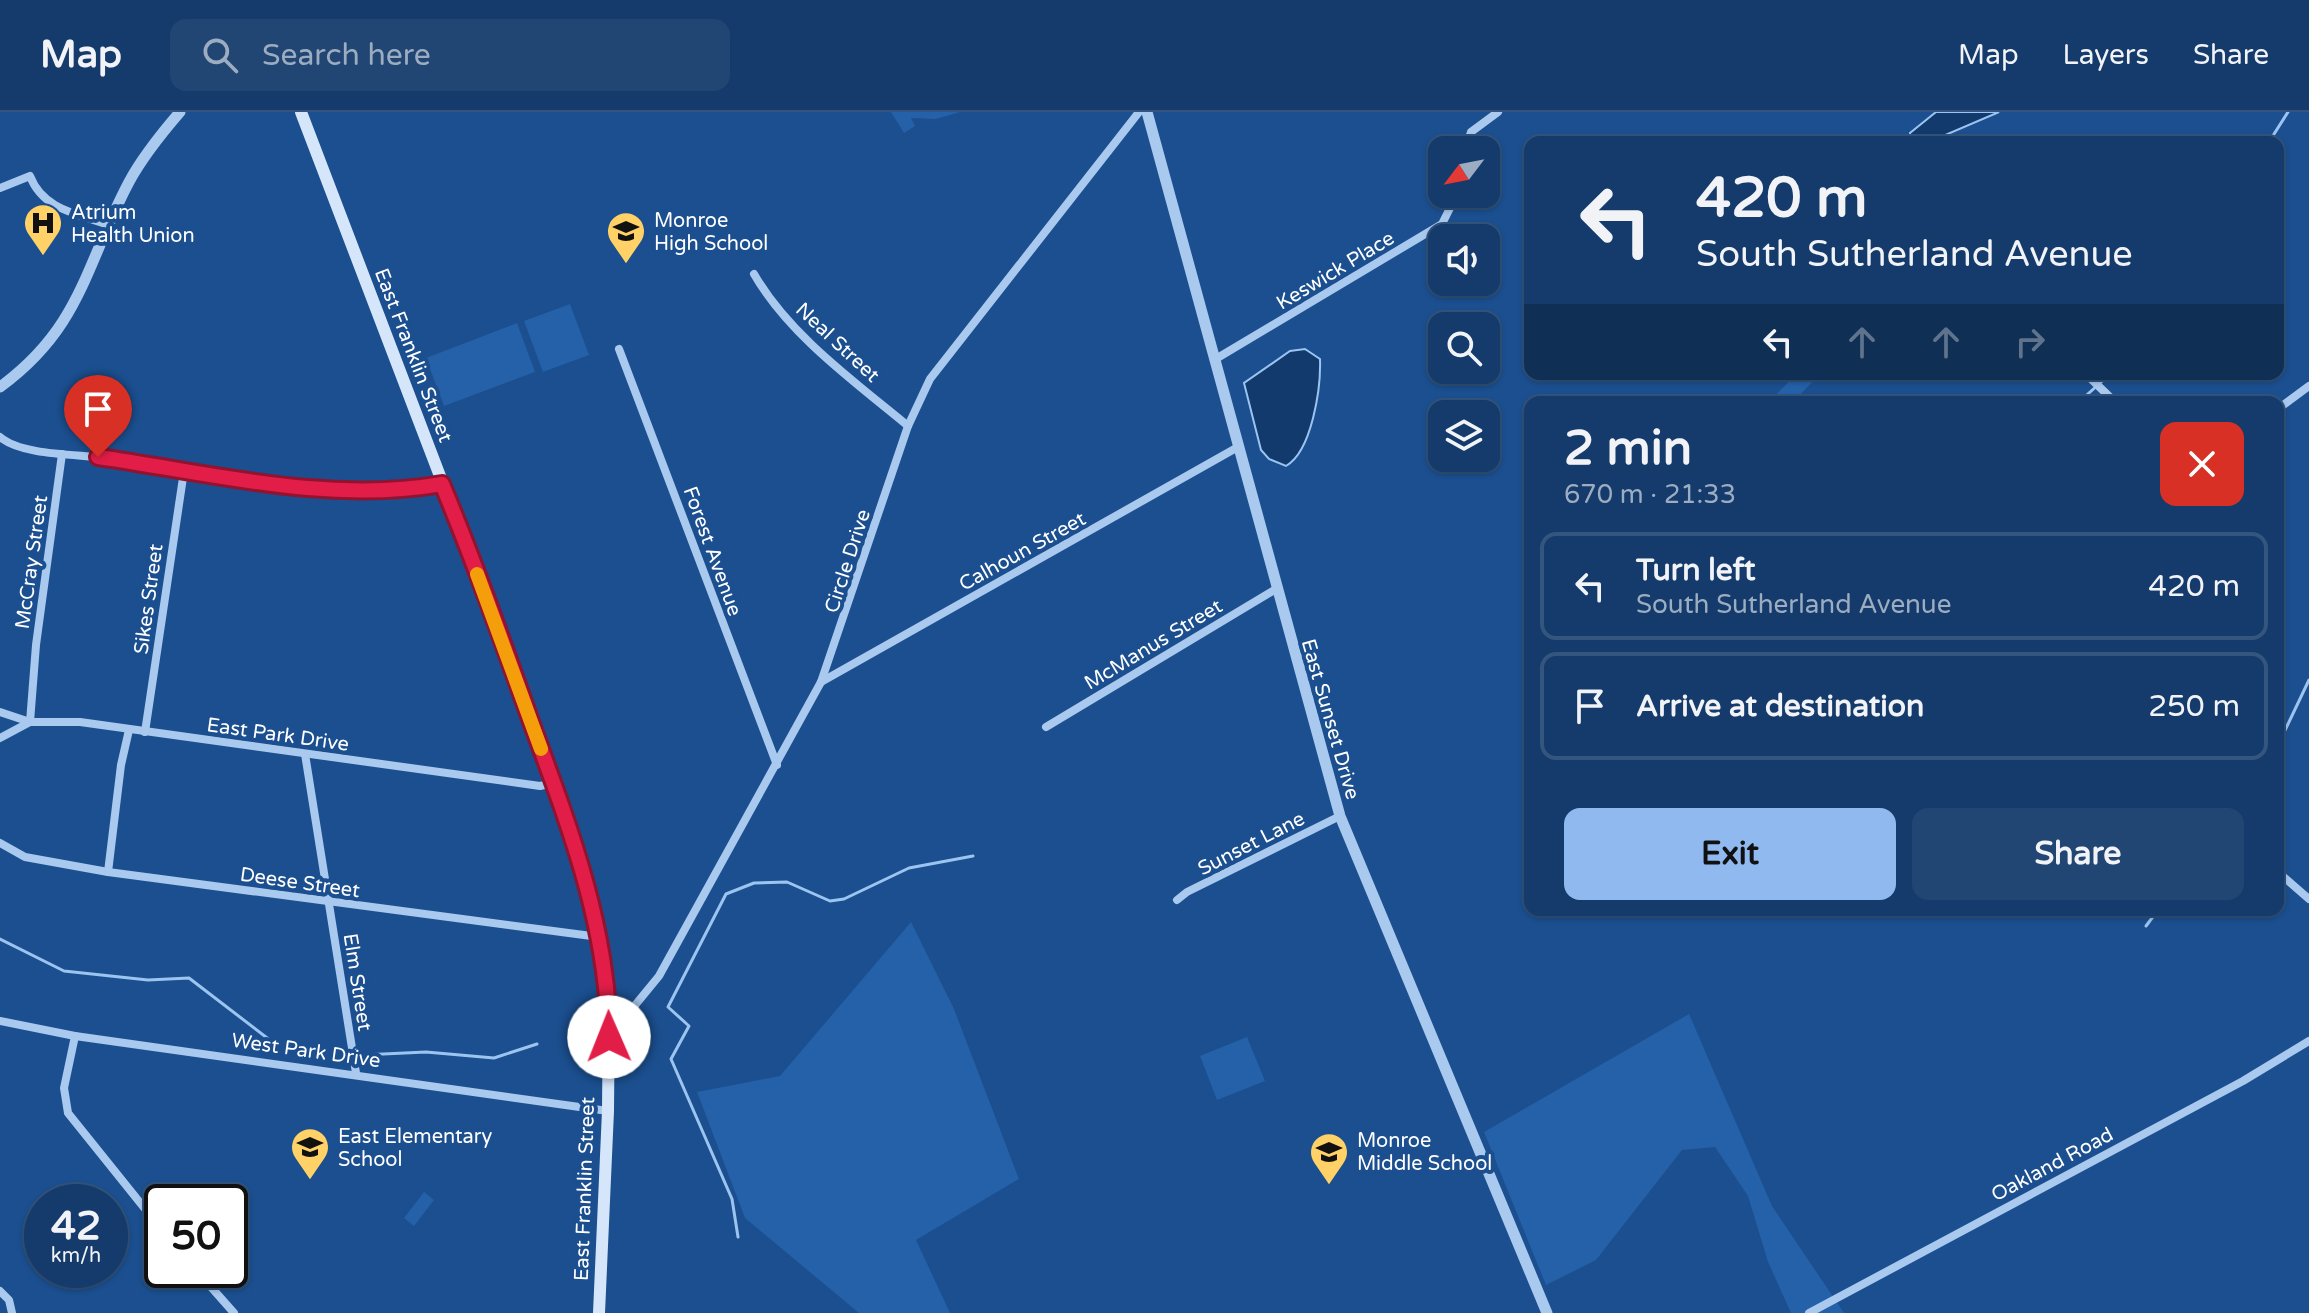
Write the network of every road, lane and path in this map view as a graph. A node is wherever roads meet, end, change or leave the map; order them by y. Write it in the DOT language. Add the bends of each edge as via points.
graph roads {
  1 [pos="180,112"];
  2 [pos="301,112"];
  3 [pos="1139,112"];
  4 [pos="1147,112"];
  5 [pos="1498,112"];
  6 [pos="1470,136"];
  7 [pos="0,188"];
  8 [pos="1450,208"];
  9 [pos="109,225"];
  10 [pos="754,274"];
  11 [pos="619,349"];
  12 [pos="1214,360"];
  13 [pos="2092,380"];
  14 [pos="2309,386"];
  15 [pos="0,387"];
  16 [pos="2109,396"];
  17 [pos="2284,405"];
  18 [pos="908,426"];
  19 [pos="0,437"];
  20 [pos="1238,447"];
  21 [pos="62,454"];
  22 [pos="184,471"];
  23 [pos="442,484"];
  24 [pos="1276,589"];
  25 [pos="821,682"];
  26 [pos="0,712"];
  27 [pos="30,722"];
  28 [pos="1046,727"];
  29 [pos="129,730"];
  30 [pos="145,732"];
  31 [pos="0,738"];
  32 [pos="305,754"];
  33 [pos="777,765"];
  34 [pos="554,783"];
  35 [pos="1340,816"];
  36 [pos="0,843"];
  37 [pos="108,872"];
  38 [pos="2284,877"];
  39 [pos="2309,899"];
  40 [pos="1177,900"];
  41 [pos="330,903"];
  42 [pos="599,937"];
  43 [pos="0,1021"];
  44 [pos="75,1036"];
  45 [pos="609,1037"];
  46 [pos="2309,1041"];
  47 [pos="356,1073"];
  48 [pos="608,1111"];
  49 [pos="144,1208"];
  50 [pos="212,1288"];
  51 [pos="0,1291"];
  52 [pos="12,1313"];
  53 [pos="234,1313"];
  54 [pos="599,1313"];
  55 [pos="1547,1313"];
  56 [pos="1809,1313"];
  1 -- 9 [label="street" via="149,149"];
  2 -- 23 [label="main road, East Franklin Street"];
  3 -- 18 [label="street, Circle Drive" via="945,358"];
  4 -- 12 [label="street, East Sunset Drive"];
  5 -- 6 [label="street"];
  7 -- 9 [label="street" via="30,176 40,196 53,205"];
  8 -- 12 [label="street, Keswick Place" via="1442,224"];
  9 -- 15 [label="street" via="65,323 38,356"];
  10 -- 18 [label="street, Neal Street" via="784,314"];
  11 -- 33 [label="street, Forest Avenue"];
  12 -- 20 [label="street, East Sunset Drive"];
  13 -- 16 [label="street"];
  14 -- 17 [label="street"];
  18 -- 25 [label="street, Circle Drive"];
  19 -- 21 [label="street"];
  20 -- 24 [label="street, East Sunset Drive"];
  20 -- 25 [label="street, Calhoun Street"];
  21 -- 22 [label="street"];
  21 -- 27 [label="street, McCray Street"];
  22 -- 23 [label="street" via="359,491"];
  22 -- 30 [label="street, Sikes Street"];
  23 -- 34 [label="main road, East Franklin Street"];
  24 -- 28 [label="street, McManus Street"];
  24 -- 35 [label="street, East Sunset Drive"];
  25 -- 33 [label="street, Circle Drive"];
  26 -- 27 [label="street, East Park Drive"];
  27 -- 29 [label="street, East Park Drive" via="80,722"];
  27 -- 31 [label="street"];
  29 -- 30 [label="street, East Park Drive"];
  29 -- 37 [label="street"];
  30 -- 32 [label="street, East Park Drive"];
  32 -- 34 [label="street, East Park Drive" via="540,786"];
  32 -- 41 [label="street, Elm Street"];
  33 -- 45 [label="street, Circle Drive" via="659,976"];
  34 -- 42 [label="main road, East Franklin Street" via="575,840"];
  35 -- 40 [label="street, Sunset Lane"];
  35 -- 55 [label="street, East Sunset Drive"];
  36 -- 37 [label="street, Deese Street" via="25,857"];
  37 -- 41 [label="street, Deese Street"];
  38 -- 39 [label="street"];
  41 -- 42 [label="street, Deese Street"];
  41 -- 47 [label="street, Elm Street"];
  42 -- 45 [label="main road, East Franklin Street"];
  43 -- 44 [label="street, West Park Drive"];
  44 -- 47 [label="street, West Park Drive"];
  44 -- 49 [label="street" via="64,1088 68,1113"];
  45 -- 48 [label="main road, East Franklin Street"];
  46 -- 56 [label="street, Oakland Road"];
  47 -- 48 [label="street, West Park Drive"];
  48 -- 54 [label="main road, East Franklin Street"];
  50 -- 53 [label="street"];
  51 -- 52 [label="street"];
}
